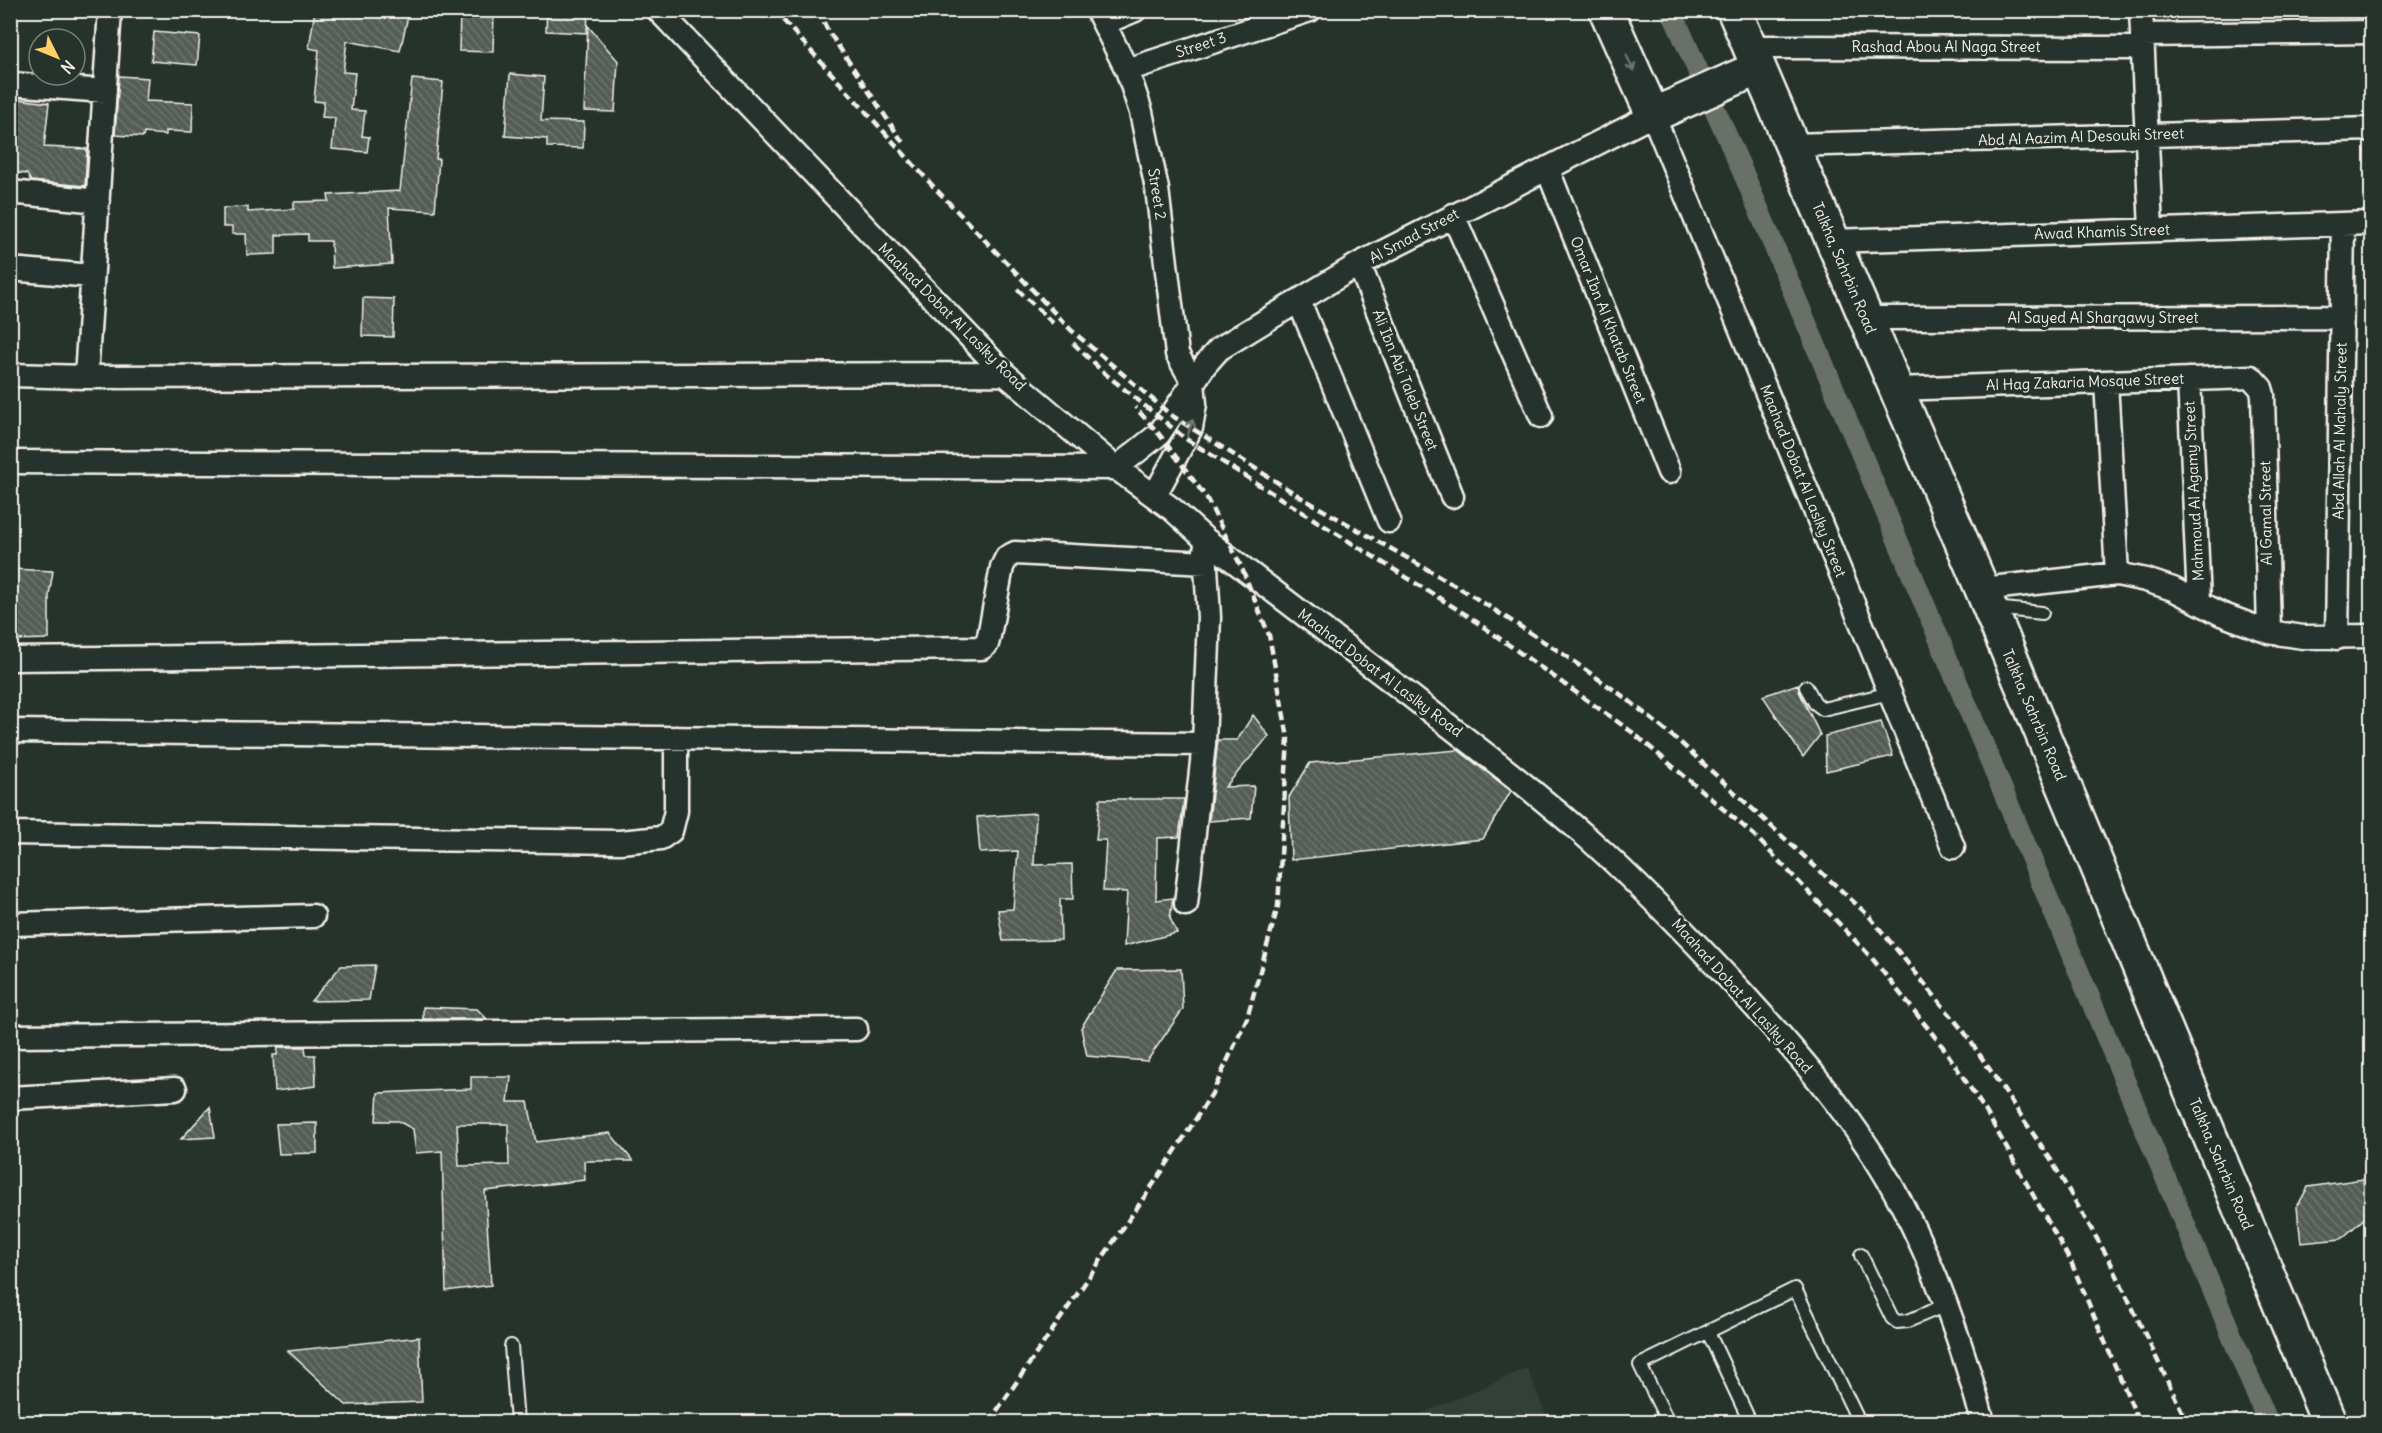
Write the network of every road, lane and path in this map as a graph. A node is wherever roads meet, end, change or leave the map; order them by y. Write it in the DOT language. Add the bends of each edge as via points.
graph roads {
  1 [pos="111,10"];
  2 [pos="658,10"];
  3 [pos="1135,10"];
  4 [pos="1310,10"];
  5 [pos="1606,10"];
  6 [pos="1734,10"];
  7 [pos="2141,10"];
  8 [pos="1101,17"];
  9 [pos="2372,32"];
  10 [pos="2142,41"];
  11 [pos="1747,65"];
  12 [pos="1127,70"];
  13 [pos="10,84"];
  14 [pos="105,92"];
  15 [pos="1662,111"];
  16 [pos="2372,129"];
  17 [pos="2146,135"];
  18 [pos="1790,145"];
  19 [pos="1548,168"];
  20 [pos="10,192"];
  21 [pos="98,201"];
  22 [pos="1453,215"];
  23 [pos="2372,223"];
  24 [pos="2343,224"];
  25 [pos="2151,230"];
  26 [pos="1832,241"];
  27 [pos="1359,264"];
  28 [pos="10,269"];
  29 [pos="92,276"];
  30 [pos="1299,301"];
  31 [pos="2341,317"];
  32 [pos="1865,318"];
  33 [pos="1005,374"];
  34 [pos="10,375"];
  35 [pos="86,378"];
  36 [pos="2189,379"];
  37 [pos="2106,381"];
  38 [pos="1193,382"];
  39 [pos="1896,389"];
  40 [pos="2263,395"];
  41 [pos="1541,416"];
  42 [pos="10,462"];
  43 [pos="1119,466"];
  44 [pos="1669,472"];
  45 [pos="1156,493"];
  46 [pos="1452,496"];
  47 [pos="1389,521"];
  48 [pos="1205,539"];
  49 [pos="1206,563"];
  50 [pos="2117,574"];
  51 [pos="1986,598"];
  52 [pos="2199,602"];
  53 [pos="2042,613"];
  54 [pos="2269,632"];
  55 [pos="2372,636"];
  56 [pos="2337,638"];
  57 [pos="10,659"];
  58 [pos="1806,687"];
  59 [pos="1890,693"];
  60 [pos="10,731"];
  61 [pos="676,738"];
  62 [pos="1204,744"];
  63 [pos="10,833"];
  64 [pos="1953,847"];
  65 [pos="1186,904"];
  66 [pos="313,916"];
  67 [pos="10,924"];
  68 [pos="856,1029"];
  69 [pos="10,1036"];
  70 [pos="175,1089"];
  71 [pos="10,1098"];
  72 [pos="1861,1256"];
  73 [pos="1946,1305"];
  74 [pos="1708,1332"];
  75 [pos="512,1346"];
  76 [pos="517,1422"];
  77 [pos="1668,1422"];
  78 [pos="1750,1422"];
  79 [pos="1859,1422"];
  80 [pos="1983,1422"];
  81 [pos="2329,1422"];
  1 -- 14 [label="street"];
  2 -- 33 [label="street, Maahad Dobat Al Laslky Road"];
  3 -- 8 [label="street"];
  4 -- 12 [label="street, Street 3"];
  5 -- 15 [label="main road, one-way"];
  6 -- 11 [label="main road, Talkha, Sahrbin Road"];
  7 -- 10 [label="street"];
  8 -- 12 [label="street, Street 2"];
  9 -- 10 [label="street, Rashad Abou Al Naga Street"];
  10 -- 11 [label="street, Rashad Abou Al Naga Street"];
  10 -- 17 [label="street"];
  11 -- 15 [label="main road"];
  11 -- 18 [label="main road, Talkha, Sahrbin Road"];
  12 -- 38 [label="street, Street 2" via="1141,112 1157,189 1177,354"];
  13 -- 14 [label="street"];
  14 -- 21 [label="street"];
  15 -- 19 [label="street, Al Smad Street"];
  15 -- 59 [label="street, Maahad Dobat Al Laslky Street"];
  16 -- 17 [label="street, Abd Al Aazim Al Desouki Street"];
  17 -- 18 [label="street, Abd Al Aazim Al Desouki Street"];
  17 -- 25 [label="street"];
  18 -- 26 [label="main road, Talkha, Sahrbin Road"];
  19 -- 22 [label="street, Al Smad Street"];
  19 -- 44 [label="street, Omar Ibn Al Khatab Street"];
  20 -- 21 [label="street"];
  21 -- 29 [label="street"];
  22 -- 27 [label="street, Al Smad Street"];
  22 -- 41 [label="street"];
  23 -- 24 [label="street, Awad Khamis Street"];
  24 -- 25 [label="street, Awad Khamis Street"];
  24 -- 31 [label="street, Abd Allah Al Mahaly Street"];
  25 -- 26 [label="street, Awad Khamis Street"];
  26 -- 32 [label="main road, Talkha, Sahrbin Road"];
  27 -- 30 [label="street, Al Smad Street"];
  27 -- 46 [label="street, Ali Ibn Abi Taleb Street"];
  28 -- 29 [label="street"];
  29 -- 35 [label="street"];
  30 -- 38 [label="street, Al Smad Street" via="1219,349"];
  30 -- 47 [label="street"];
  31 -- 32 [label="street, Al Sayed Al Sharqawy Street"];
  31 -- 56 [label="street, Abd Allah Al Mahaly Street"];
  32 -- 39 [label="main road, Talkha, Sahrbin Road"];
  33 -- 35 [label="street"];
  33 -- 43 [label="street, Maahad Dobat Al Laslky Road"];
  34 -- 35 [label="street"];
  36 -- 37 [label="street, Al Hag Zakaria Mosque Street"];
  36 -- 40 [label="street, Al Hag Zakaria Mosque Street" via="2251,377"];
  36 -- 52 [label="street, Mahmoud Al Agamy Street"];
  37 -- 39 [label="street, Al Hag Zakaria Mosque Street"];
  37 -- 50 [label="street"];
  38 -- 43 [label="street, Al Smad Street" via="1154,439"];
  45 -- 38 [label="street, one-way" via="1191,428"];
  39 -- 51 [label="main road, Talkha, Sahrbin Road"];
  40 -- 54 [label="street, Al Gamal Street"];
  42 -- 43 [label="street"];
  43 -- 45 [label="street, Maahad Dobat Al Laslky Road"];
  45 -- 48 [label="street, Maahad Dobat Al Laslky Road"];
  48 -- 49 [label="street"];
  48 -- 73 [label="street, Maahad Dobat Al Laslky Road" via="1518,778 1590,840 1685,932 1791,1046 1859,1136 1918,1237"];
  49 -- 57 [label="street" via="1015,553 1007,557 1002,567 989,636 982,648"];
  49 -- 62 [label="street" via="1209,617"];
  50 -- 51 [label="street"];
  50 -- 52 [label="street" via="2155,583"];
  51 -- 53 [label="lane"];
  51 -- 81 [label="main road, Talkha, Sahrbin Road"];
  52 -- 54 [label="street"];
  54 -- 56 [label="street"];
  55 -- 56 [label="street"];
  58 -- 59 [label="lane" via="1822,709"];
  59 -- 64 [label="street, Maahad Dobat Al Laslky Street"];
  60 -- 61 [label="street"];
  61 -- 62 [label="street"];
  61 -- 63 [label="street" via="676,811 671,831 662,838 620,842"];
  62 -- 65 [label="street"];
  66 -- 67 [label="street"];
  68 -- 69 [label="street"];
  70 -- 71 [label="street"];
  72 -- 73 [label="lane" via="1897,1322"];
  73 -- 80 [label="street, Maahad Dobat Al Laslky Road"];
  74 -- 77 [label="lane" via="1640,1365"];
  74 -- 78 [label="lane"];
  74 -- 79 [label="lane" via="1795,1289"];
  75 -- 76 [label="lane"];
}
